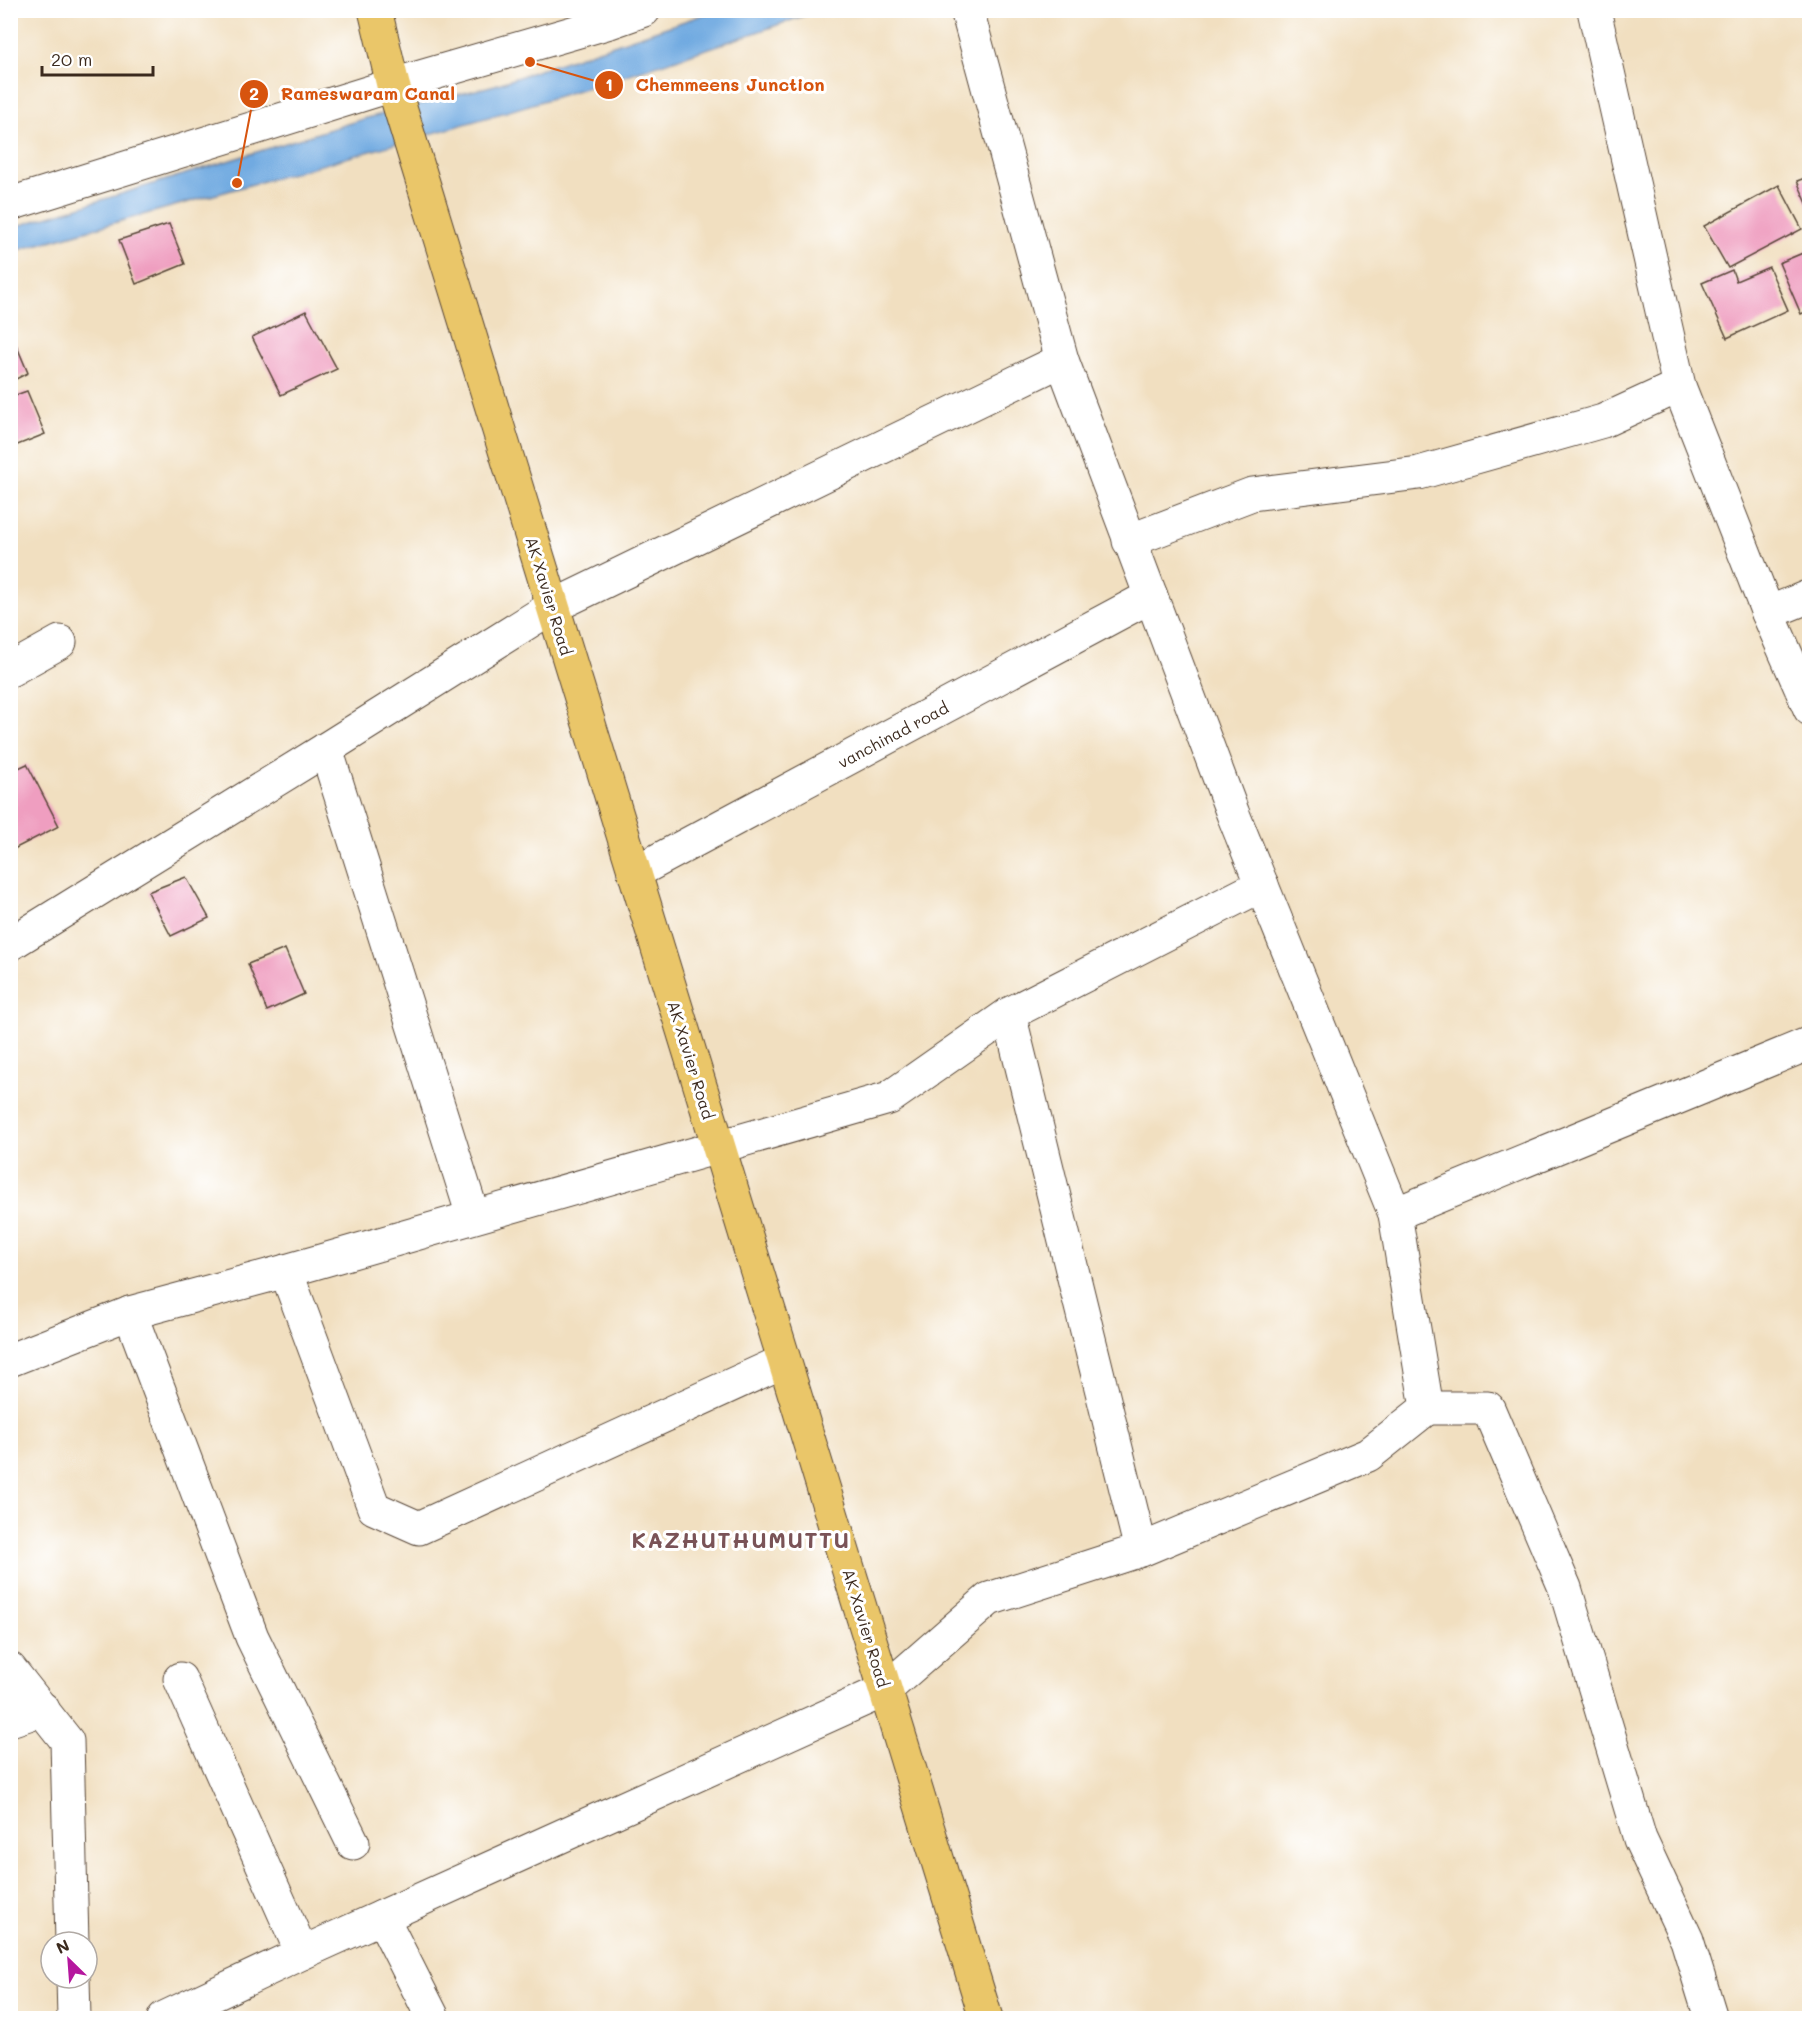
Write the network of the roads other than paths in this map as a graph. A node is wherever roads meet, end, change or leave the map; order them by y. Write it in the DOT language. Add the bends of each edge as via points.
graph roads {
  1 [pos="375,10"];
  2 [pos="644,10"];
  3 [pos="968,10"];
  4 [pos="1594,10"];
  5 [pos="396,93"];
  6 [pos="10,204"];
  7 [pos="1062,360"];
  8 [pos="1679,386"];
  9 [pos="1129,541"];
  10 [pos="1152,596"];
  11 [pos="1809,596"];
  12 [pos="552,607"];
  13 [pos="1768,613"];
  14 [pos="60,642"];
  15 [pos="10,670"];
  16 [pos="1809,709"];
  17 [pos="326,749"];
  18 [pos="634,873"];
  19 [pos="1262,885"];
  20 [pos="10,944"];
  21 [pos="1009,1014"];
  22 [pos="1809,1043"];
  23 [pos="718,1147"];
  24 [pos="1395,1214"];
  25 [pos="473,1216"];
  26 [pos="286,1271"];
  27 [pos="130,1312"];
  28 [pos="10,1360"];
  29 [pos="784,1361"];
  30 [pos="1427,1408"];
  31 [pos="1141,1550"];
  32 [pos="10,1669"];
  33 [pos="180,1679"];
  34 [pos="885,1690"];
  35 [pos="43,1709"];
  36 [pos="10,1720"];
  37 [pos="353,1844"];
  38 [pos="382,1917"];
  39 [pos="72,1930"];
  40 [pos="302,1953"];
  41 [pos="73,1990"];
  42 [pos="74,2019"];
  43 [pos="164,2019"];
  44 [pos="434,2019"];
  45 [pos="986,2019"];
  46 [pos="1711,2019"];
  1 -- 5 [label="main road, AK Xavier Road"];
  2 -- 5 [label="street"];
  3 -- 7 [label="street"];
  4 -- 8 [label="street"];
  5 -- 6 [label="street"];
  5 -- 12 [label="main road, AK Xavier Road"];
  7 -- 9 [label="street"];
  7 -- 12 [label="street"];
  8 -- 9 [label="street" via="1603,421 1442,467 1252,494"];
  8 -- 13 [label="street"];
  9 -- 10 [label="street"];
  10 -- 18 [label="street, vanchinad road"];
  10 -- 19 [label="street"];
  11 -- 13 [label="street"];
  12 -- 17 [label="street"];
  12 -- 18 [label="main road, AK Xavier Road"];
  13 -- 16 [label="street"];
  14 -- 15 [label="street"];
  17 -- 20 [label="street"];
  17 -- 25 [label="street"];
  18 -- 23 [label="main road, AK Xavier Road"];
  19 -- 21 [label="street"];
  19 -- 24 [label="street"];
  21 -- 23 [label="street" via="889,1098"];
  21 -- 31 [label="street"];
  22 -- 24 [label="street"];
  23 -- 25 [label="street"];
  23 -- 29 [label="main road, AK Xavier Road"];
  24 -- 30 [label="street"];
  25 -- 26 [label="street"];
  26 -- 27 [label="street"];
  26 -- 29 [label="street" via="374,1508 418,1528"];
  27 -- 28 [label="street"];
  27 -- 37 [label="street" via="252,1637"];
  29 -- 34 [label="main road, AK Xavier Road"];
  30 -- 31 [label="street" via="1368,1455"];
  30 -- 46 [label="street" via="1488,1408 1565,1588 1640,1839 1687,1940"];
  31 -- 34 [label="street" via="989,1599"];
  32 -- 35 [label="street"];
  33 -- 40 [label="street"];
  34 -- 38 [label="street"];
  34 -- 45 [label="main road, AK Xavier Road"];
  35 -- 36 [label="street"];
  35 -- 39 [label="street" via="67,1741"];
  38 -- 40 [label="street"];
  38 -- 44 [label="street"];
  40 -- 43 [label="street"];
  41 -- 42 [label="street"];
}
